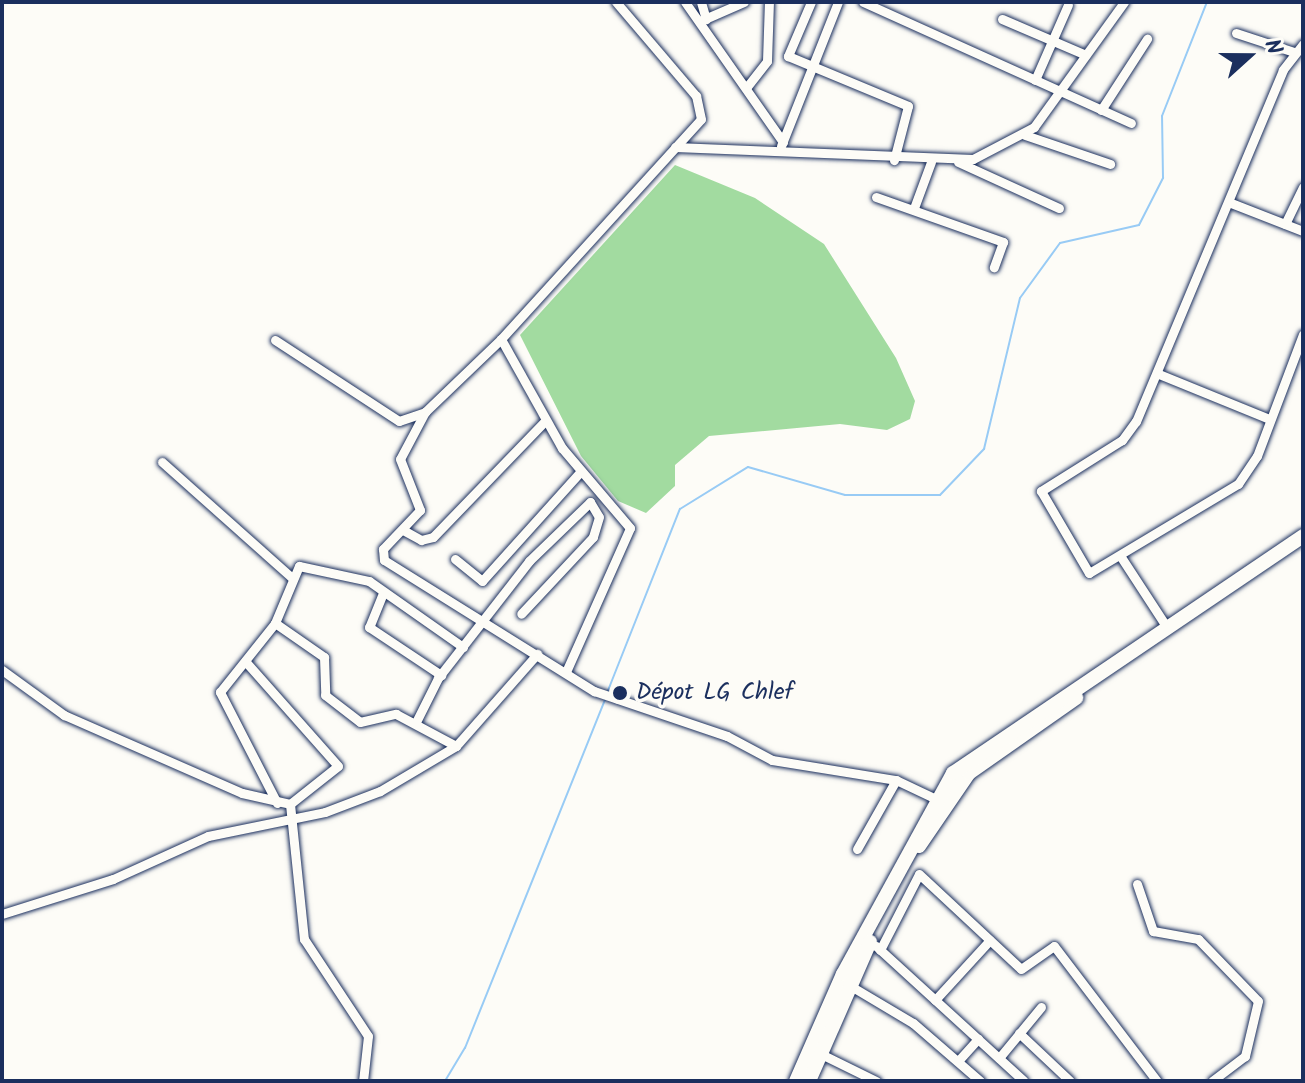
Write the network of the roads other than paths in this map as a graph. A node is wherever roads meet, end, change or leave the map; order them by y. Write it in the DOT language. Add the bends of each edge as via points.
graph roads {
  1 [pos="616,2"];
  2 [pos="685,2"];
  3 [pos="701,2"];
  4 [pos="744,2"];
  5 [pos="769,2"];
  6 [pos="811,2"];
  7 [pos="838,2"];
  8 [pos="863,2"];
  9 [pos="1124,2"];
  10 [pos="1068,5"];
  11 [pos="1002,19"];
  12 [pos="703,20"];
  13 [pos="1236,33"];
  14 [pos="1147,39"];
  15 [pos="1053,41"];
  16 [pos="1303,44"];
  17 [pos="1294,52"];
  18 [pos="1086,55"];
  19 [pos="809,64"];
  20 [pos="1035,80"];
  21 [pos="746,88"];
  22 [pos="1060,93"];
  23 [pos="1101,110"];
  24 [pos="1131,123"];
  25 [pos="1025,135"];
  26 [pos="782,146"];
  27 [pos="675,147"];
  28 [pos="894,160"];
  29 [pos="931,162"];
  30 [pos="958,162"];
  31 [pos="1110,164"];
  32 [pos="1303,187"];
  33 [pos="876,197"];
  34 [pos="1231,203"];
  35 [pos="914,208"];
  36 [pos="1059,208"];
  37 [pos="1285,224"];
  38 [pos="1303,231"];
  39 [pos="994,267"];
  40 [pos="1303,334"];
  41 [pos="501,339"];
  42 [pos="275,340"];
  43 [pos="1159,374"];
  44 [pos="425,412"];
  45 [pos="1267,418"];
  46 [pos="545,421"];
  47 [pos="162,462"];
  48 [pos="580,472"];
  49 [pos="403,530"];
  50 [pos="1303,536"];
  51 [pos="1303,547"];
  52 [pos="1121,557"];
  53 [pos="455,559"];
  54 [pos="292,578"];
  55 [pos="383,593"];
  56 [pos="521,614"];
  57 [pos="486,622"];
  58 [pos="275,623"];
  59 [pos="1170,632"];
  60 [pos="463,647"];
  61 [pos="537,654"];
  62 [pos="245,661"];
  63 [pos="2,670"];
  64 [pos="566,672"];
  65 [pos="441,675"];
  66 [pos="417,720"];
  67 [pos="456,746"];
  68 [pos="896,780"];
  69 [pos="940,798"];
  70 [pos="277,803"];
  71 [pos="290,804"];
  72 [pos="289,819"];
  73 [pos="857,849"];
  74 [pos="1137,884"];
  75 [pos="2,914"];
  76 [pos="990,940"];
  77 [pos="875,946"];
  78 [pos="845,984"];
  79 [pos="935,1000"];
  80 [pos="1041,1007"];
  81 [pos="1019,1033"];
  82 [pos="978,1039"];
  83 [pos="819,1053"];
  84 [pos="999,1058"];
  85 [pos="958,1061"];
  86 [pos="1058,1077"];
  87 [pos="363,1081"];
  88 [pos="796,1081"];
  89 [pos="809,1081"];
  90 [pos="876,1081"];
  91 [pos="980,1081"];
  92 [pos="1024,1081"];
  93 [pos="1070,1081"];
  94 [pos="1157,1081"];
  95 [pos="1212,1081"];
  1 -- 27 [label="street" via="699,104 701,119"];
  2 -- 12 [label="street"];
  3 -- 12 [label="street"];
  4 -- 12 [label="street"];
  5 -- 21 [label="street" via="767,61"];
  6 -- 19 [label="street" via="787,54"];
  7 -- 19 [label="street"];
  8 -- 20 [label="street"];
  9 -- 18 [label="street"];
  10 -- 15 [label="street"];
  11 -- 15 [label="street"];
  12 -- 21 [label="street"];
  13 -- 17 [label="street"];
  14 -- 23 [label="street"];
  15 -- 18 [label="street"];
  15 -- 20 [label="street"];
  16 -- 17 [label="street"];
  17 -- 34 [label="street"];
  18 -- 22 [label="street"];
  19 -- 26 [label="street"];
  19 -- 28 [label="street" via="908,106"];
  20 -- 22 [label="street"];
  21 -- 26 [label="street"];
  22 -- 23 [label="street"];
  22 -- 25 [label="street"];
  23 -- 24 [label="street"];
  25 -- 30 [label="street"];
  25 -- 31 [label="street"];
  26 -- 27 [label="street"];
  26 -- 28 [label="street"];
  27 -- 41 [label="street"];
  28 -- 29 [label="street"];
  29 -- 30 [label="street"];
  29 -- 35 [label="street"];
  30 -- 36 [label="street"];
  32 -- 37 [label="street"];
  33 -- 35 [label="street"];
  34 -- 37 [label="street"];
  34 -- 43 [label="street"];
  35 -- 39 [label="street" via="1003,242"];
  37 -- 38 [label="street"];
  40 -- 45 [label="street"];
  41 -- 44 [label="street"];
  41 -- 46 [label="street"];
  42 -- 44 [label="street" via="327,378 361,391 392,419"];
  43 -- 45 [label="street"];
  43 -- 52 [label="street" via="1122,440 1041,491 1089,573"];
  44 -- 49 [label="street" via="400,459 420,510"];
  45 -- 52 [label="street" via="1238,484"];
  46 -- 48 [label="street"];
  46 -- 49 [label="street" via="433,537 421,540"];
  47 -- 54 [label="street"];
  48 -- 53 [label="street" via="480,583"];
  48 -- 64 [label="street" via="630,528"];
  49 -- 57 [label="street" via="381,559"];
  50 -- 59 [label="main road"];
  51 -- 59 [label="main road"];
  52 -- 59 [label="street"];
  54 -- 55 [label="street" via="305,565 337,580 364,579"];
  54 -- 58 [label="street"];
  55 -- 60 [label="street"];
  55 -- 65 [label="street" via="367,624"];
  56 -- 57 [label="street" via="593,537 599,517 590,502 529,561"];
  57 -- 60 [label="street"];
  57 -- 61 [label="street"];
  58 -- 62 [label="street"];
  58 -- 66 [label="street" via="324,657 325,695 360,722 392,714"];
  59 -- 69 [label="main road" via="982,754"];
  60 -- 65 [label="street"];
  61 -- 64 [label="street"];
  61 -- 67 [label="street"];
  62 -- 70 [label="street" via="221,687 220,700"];
  62 -- 71 [label="street" via="338,766"];
  63 -- 70 [label="street" via="64,715"];
  64 -- 68 [label="street" via="594,691 727,736 772,760"];
  65 -- 66 [label="street"];
  66 -- 67 [label="street"];
  67 -- 72 [label="street" via="352,804"];
  68 -- 69 [label="street"];
  68 -- 73 [label="street"];
  69 -- 77 [label="main road"];
  69 -- 78 [label="main road"];
  70 -- 71 [label="street"];
  71 -- 72 [label="street"];
  72 -- 75 [label="street" via="208,836 113,879"];
  72 -- 87 [label="street" via="304,939 368,1036"];
  74 -- 95 [label="street" via="1153,931 1198,939 1258,1001 1245,1056"];
  76 -- 77 [label="street" via="919,874"];
  76 -- 79 [label="street"];
  76 -- 94 [label="street" via="1021,969 1054,946"];
  77 -- 78 [label="main road"];
  77 -- 79 [label="street"];
  78 -- 83 [label="main road"];
  78 -- 85 [label="street"];
  78 -- 88 [label="main road"];
  79 -- 82 [label="street"];
  80 -- 81 [label="street"];
  81 -- 84 [label="street"];
  81 -- 86 [label="street"];
  82 -- 84 [label="street"];
  82 -- 85 [label="street"];
  83 -- 89 [label="main road"];
  83 -- 90 [label="street"];
  84 -- 92 [label="street"];
  85 -- 91 [label="street"];
  86 -- 93 [label="street"];
}
